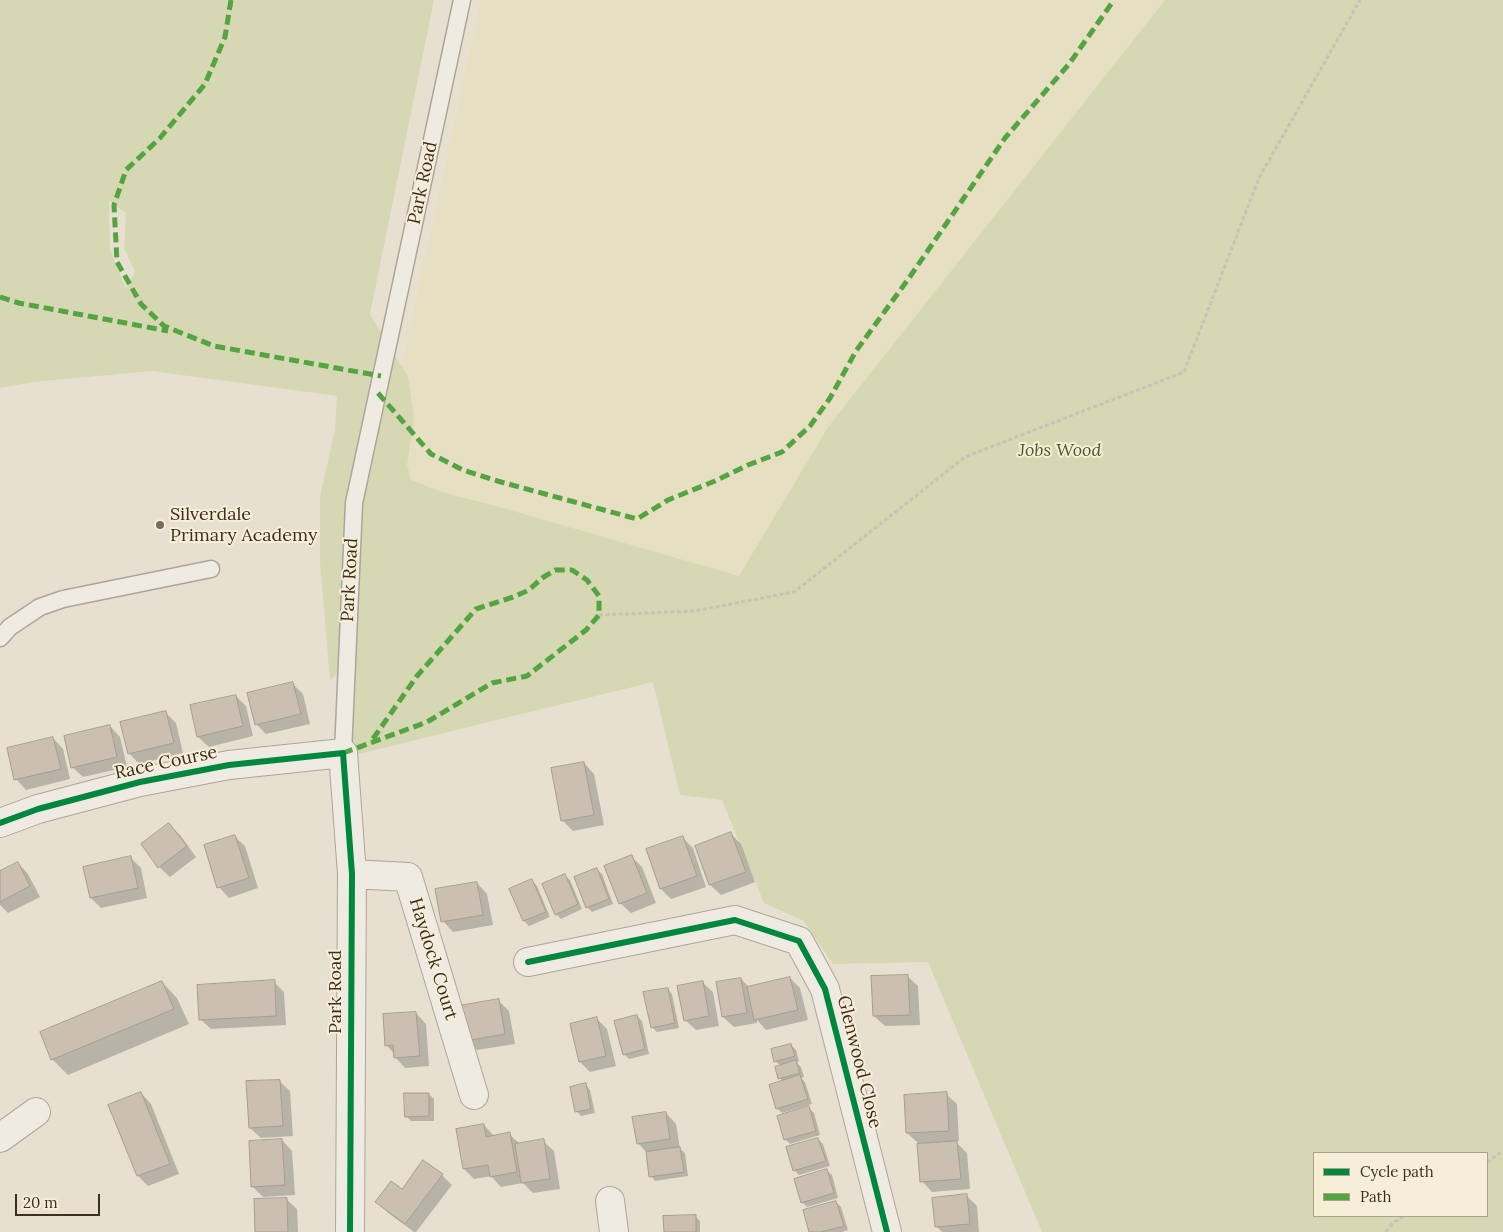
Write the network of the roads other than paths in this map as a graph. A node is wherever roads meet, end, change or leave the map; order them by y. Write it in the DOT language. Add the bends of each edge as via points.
graph roads {
  1 [pos="462,0"];
  2 [pos="211,570"];
  3 [pos="0,638"];
  4 [pos="342,753"];
  5 [pos="0,823"];
  6 [pos="352,874"];
  7 [pos="528,962"];
  8 [pos="474,1095"];
  9 [pos="36,1112"];
  10 [pos="0,1138"];
  11 [pos="610,1201"];
  12 [pos="350,1232"];
  13 [pos="614,1232"];
  14 [pos="887,1232"];
  1 -- 4 [label="lane, Park Road" via="354,503"];
  2 -- 3 [label="lane" via="40,606"];
  4 -- 5 [label="street, Race Course" via="229,764 140,782 38,809"];
  4 -- 6 [label="street, Park Road"];
  6 -- 8 [label="street, Haydock Court" via="408,877"];
  6 -- 12 [label="street, Park Road"];
  7 -- 14 [label="street, Glenwood Close" via="734,920 799,941 825,989"];
  9 -- 10 [label="street"];
  11 -- 13 [label="street"];
}
